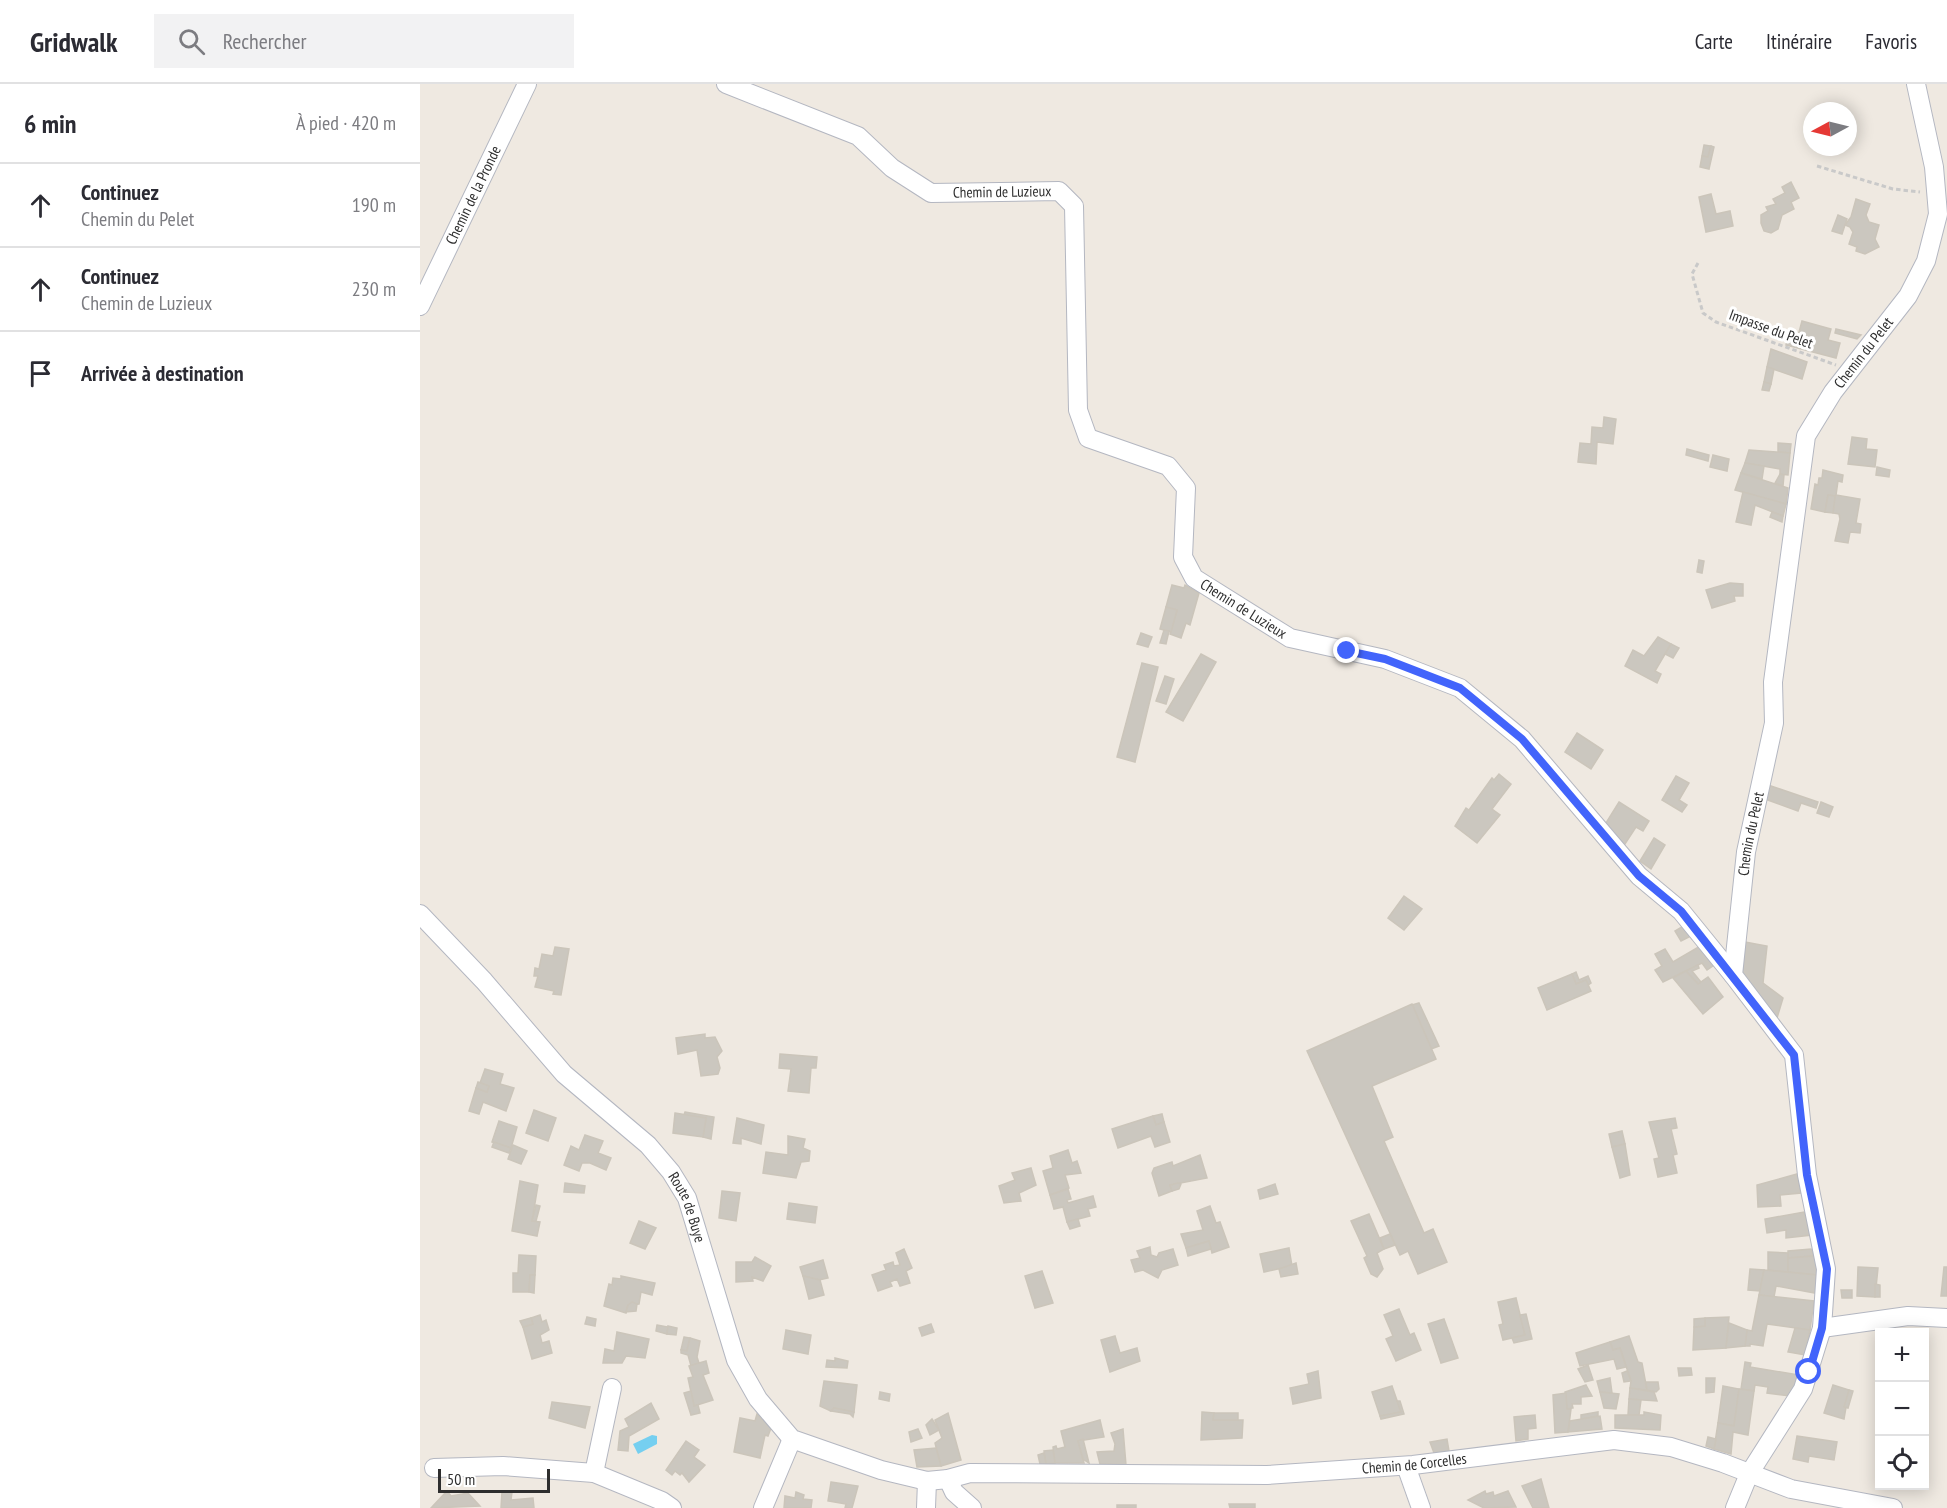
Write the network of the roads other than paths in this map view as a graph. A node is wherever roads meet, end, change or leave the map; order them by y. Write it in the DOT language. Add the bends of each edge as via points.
graph roads {
  1 [pos="527,84"];
  2 [pos="726,84"];
  3 [pos="1916,84"];
  4 [pos="420,306"];
  5 [pos="420,914"];
  6 [pos="1733,975"];
  7 [pos="1947,1318"];
  8 [pos="1822,1328"];
  9 [pos="612,1388"];
  10 [pos="792,1439"];
  11 [pos="1406,1466"];
  12 [pos="434,1468"];
  13 [pos="594,1473"];
  14 [pos="1749,1474"];
  15 [pos="948,1479"];
  16 [pos="927,1481"];
  17 [pos="672,1508"];
  18 [pos="763,1508"];
  19 [pos="926,1508"];
  20 [pos="972,1508"];
  21 [pos="1421,1508"];
  22 [pos="1735,1508"];
  23 [pos="1893,1508"];
  1 -- 4 [label="street, Chemin de la Pronde"];
  2 -- 6 [label="street, Chemin de Luzieux" via="858,136 892,168 931,193 1059,191 1074,206 1078,410 1088,438 1168,466 1186,488 1183,557 1194,578 1290,639 1385,659 1460,688 1522,739 1639,876 1681,911"];
  3 -- 6 [label="street, Chemin du Pelet" via="1934,167 1938,214 1926,261 1908,296 1833,392 1806,436 1773,682 1774,723 1746,852"];
  5 -- 10 [label="street, Route de Buye" via="564,1074 648,1145 671,1172 687,1198 736,1360 758,1399"];
  6 -- 8 [label="street" via="1794,1055 1807,1175 1827,1269"];
  7 -- 8 [label="street" via="1908,1316"];
  8 -- 14 [label="street" via="1803,1389"];
  9 -- 13 [label="street"];
  10 -- 16 [label="street" via="881,1470"];
  10 -- 18 [label="street"];
  11 -- 14 [label="street, Chemin de Corcelles" via="1614,1440 1671,1447"];
  11 -- 15 [label="street, Chemin de Corcelles" via="1267,1475 970,1473"];
  11 -- 21 [label="street"];
  12 -- 13 [label="street" via="503,1466"];
  13 -- 17 [label="street"];
  14 -- 22 [label="street"];
  14 -- 23 [label="street, Chemin de Corcelles" via="1791,1490"];
  15 -- 16 [label="street, Chemin de Corcelles"];
  15 -- 20 [label="street" via="954,1492"];
  16 -- 19 [label="street"];
}
